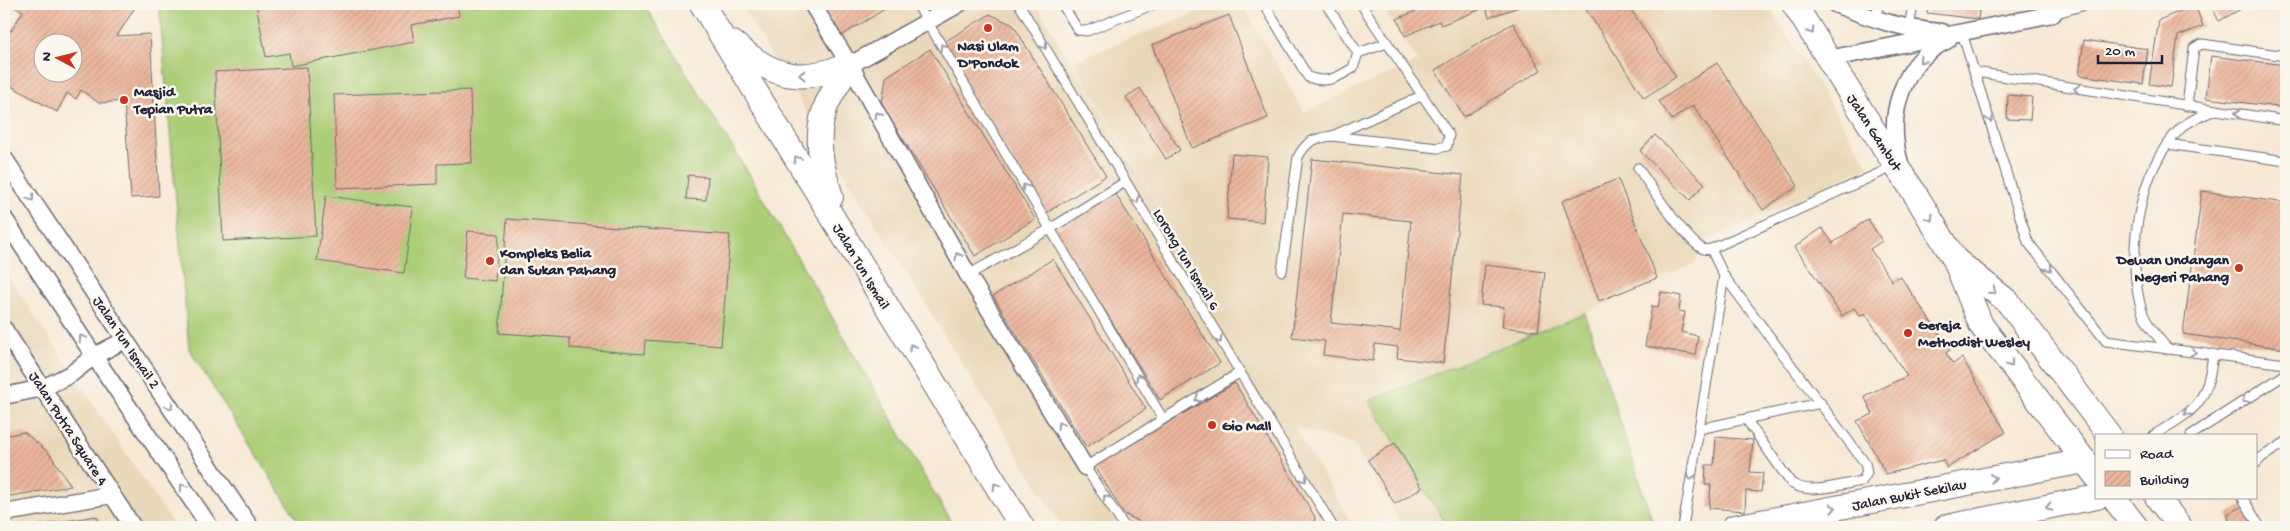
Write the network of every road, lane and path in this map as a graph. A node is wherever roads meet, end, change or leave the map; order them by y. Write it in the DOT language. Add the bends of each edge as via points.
graph roads {
  1 [pos="702,4"];
  2 [pos="812,4"];
  3 [pos="917,4"];
  4 [pos="958,4"];
  5 [pos="1019,4"];
  6 [pos="1062,4"];
  7 [pos="1154,4"];
  8 [pos="1264,4"];
  9 [pos="1326,4"];
  10 [pos="1361,4"];
  11 [pos="1794,4"];
  12 [pos="1835,4"];
  13 [pos="1913,4"];
  14 [pos="2090,4"];
  15 [pos="2052,9"];
  16 [pos="1877,12"];
  17 [pos="928,22"];
  18 [pos="1909,28"];
  19 [pos="719,32"];
  20 [pos="1962,33"];
  21 [pos="1387,43"];
  22 [pos="1358,53"];
  23 [pos="2286,56"];
  24 [pos="1828,59"];
  25 [pos="850,65"];
  26 [pos="1975,72"];
  27 [pos="1422,95"];
  28 [pos="2186,106"];
  29 [pos="2216,110"];
  30 [pos="2286,121"];
  31 [pos="1331,136"];
  32 [pos="2167,144"];
  33 [pos="4,158"];
  34 [pos="2286,161"];
  35 [pos="1896,166"];
  36 [pos="1638,168"];
  37 [pos="1125,182"];
  38 [pos="1914,192"];
  39 [pos="4,218"];
  40 [pos="1050,229"];
  41 [pos="840,230"];
  42 [pos="1711,249"];
  43 [pos="1955,260"];
  44 [pos="1282,271"];
  45 [pos="968,274"];
  46 [pos="1724,276"];
  47 [pos="4,329"];
  48 [pos="125,340"];
  49 [pos="2168,348"];
  50 [pos="2213,354"];
  51 [pos="94,356"];
  52 [pos="2286,364"];
  53 [pos="1239,373"];
  54 [pos="2286,374"];
  55 [pos="43,388"];
  56 [pos="4,396"];
  57 [pos="1821,403"];
  58 [pos="1164,419"];
  59 [pos="1746,419"];
  60 [pos="1699,428"];
  61 [pos="2108,434"];
  62 [pos="2156,434"];
  63 [pos="2193,434"];
  64 [pos="2286,442"];
  65 [pos="2258,461"];
  66 [pos="1085,467"];
  67 [pos="2091,468"];
  68 [pos="112,496"];
  69 [pos="2095,497"];
  70 [pos="2114,498"];
  71 [pos="2158,498"];
  72 [pos="2243,498"];
  73 [pos="4,513"];
  74 [pos="133,527"];
  75 [pos="210,527"];
  76 [pos="250,527"];
  77 [pos="1022,527"];
  78 [pos="1128,527"];
  79 [pos="1333,527"];
  80 [pos="1683,527"];
  81 [pos="1734,527"];
  82 [pos="1946,527"];
  83 [pos="2136,527"];
  84 [pos="2180,527"];
  85 [pos="2260,527"];
  1 -- 19 [label="street, Jalan Tun Ismail"];
  2 -- 25 [label="street"];
  3 -- 17 [label="lane"];
  4 -- 17 [label="street"];
  5 -- 37 [label="lane, Lorong Tun Ismail 6, one-way"];
  6 -- 7 [label="lane" via="1078,30 1087,31"];
  8 -- 22 [label="lane" via="1308,77 1321,82 1340,76 1353,68"];
  9 -- 22 [label="lane"];
  10 -- 21 [label="lane"];
  11 -- 24 [label="street, Jalan Gambut, one-way"];
  12 -- 16 [label="street"];
  13 -- 18 [label="lane"];
  14 -- 15 [label="lane"];
  15 -- 20 [label="street"];
  16 -- 18 [label="street"];
  17 -- 25 [label="street"];
  40 -- 17 [label="lane, one-way"];
  18 -- 20 [label="street"];
  25 -- 19 [label="street, one-way" via="818,75 787,75 756,62"];
  41 -- 19 [label="street, Jalan Tun Ismail, one-way"];
  20 -- 24 [label="street"];
  20 -- 26 [label="lane"];
  20 -- 38 [label="street, one-way" via="1940,43 1922,59 1907,78 1898,100 1895,148 1902,171"];
  21 -- 22 [label="lane"];
  21 -- 27 [label="lane"];
  23 -- 28 [label="lane" via="2202,44 2194,48"];
  24 -- 35 [label="street, Jalan Gambut"];
  25 -- 41 [label="street" via="825,108 820,126 820,162"];
  45 -- 25 [label="street, one-way"];
  28 -- 26 [label="lane, one-way"];
  26 -- 49 [label="lane, one-way" via="2028,242 2106,341"];
  27 -- 31 [label="lane"];
  27 -- 31 [label="lane" via="1449,135 1447,146 1438,148"];
  28 -- 29 [label="lane"];
  30 -- 29 [label="lane, one-way"];
  29 -- 32 [label="lane" via="2182,126"];
  31 -- 44 [label="lane" via="1304,146 1298,157"];
  32 -- 34 [label="lane"];
  32 -- 49 [label="lane" via="2155,162 2145,190 2135,235 2137,286 2143,312 2155,334"];
  33 -- 48 [label="street, Jalan Tun Ismail 2, one-way"];
  35 -- 38 [label="street, Jalan Gambut"];
  35 -- 42 [label="lane"];
  36 -- 42 [label="lane" via="1664,207 1688,234 1703,248"];
  37 -- 40 [label="lane"];
  37 -- 53 [label="lane, Lorong Tun Ismail 6, one-way"];
  38 -- 43 [label="street, Jalan Gambut, one-way"];
  51 -- 39 [label="street, one-way"];
  40 -- 45 [label="lane"];
  58 -- 40 [label="lane, one-way"];
  77 -- 41 [label="street, Jalan Tun Ismail, one-way"];
  42 -- 46 [label="lane"];
  43 -- 61 [label="street, Jalan Gambut, one-way" via="2008,302"];
  43 -- 67 [label="street, Jalan Gambut, one-way" via="1981,325"];
  66 -- 45 [label="street, one-way"];
  46 -- 57 [label="lane"];
  46 -- 60 [label="lane"];
  47 -- 55 [label="street, Jalan Putra Square 4"];
  48 -- 51 [label="street"];
  48 -- 76 [label="street, Jalan Tun Ismail 2, one-way"];
  49 -- 50 [label="lane, one-way"];
  50 -- 52 [label="lane"];
  50 -- 62 [label="lane, one-way" via="2207,387 2201,400"];
  51 -- 55 [label="street" via="71,374"];
  75 -- 51 [label="street, one-way"];
  53 -- 58 [label="lane, one-way"];
  53 -- 79 [label="lane, Lorong Tun Ismail 6, one-way"];
  54 -- 63 [label="lane, one-way"];
  55 -- 56 [label="street"];
  55 -- 68 [label="street, Jalan Putra Square 4"];
  57 -- 59 [label="lane"];
  57 -- 59 [label="lane" via="1865,463 1867,473 1862,481 1799,488 1791,483"];
  58 -- 66 [label="lane"];
  59 -- 60 [label="lane"];
  60 -- 80 [label="lane, one-way"];
  64 -- 65 [label="lane"];
  78 -- 66 [label="lane, one-way" via="1124,526"];
  81 -- 67 [label="street, Jalan Bukit Sekilau, one-way"];
  68 -- 73 [label="street"];
  68 -- 74 [label="street, Jalan Putra Square 4"];
  69 -- 82 [label="street, one-way"];
  70 -- 83 [label="street"];
  71 -- 84 [label="street"];
  72 -- 85 [label="lane"];
}
